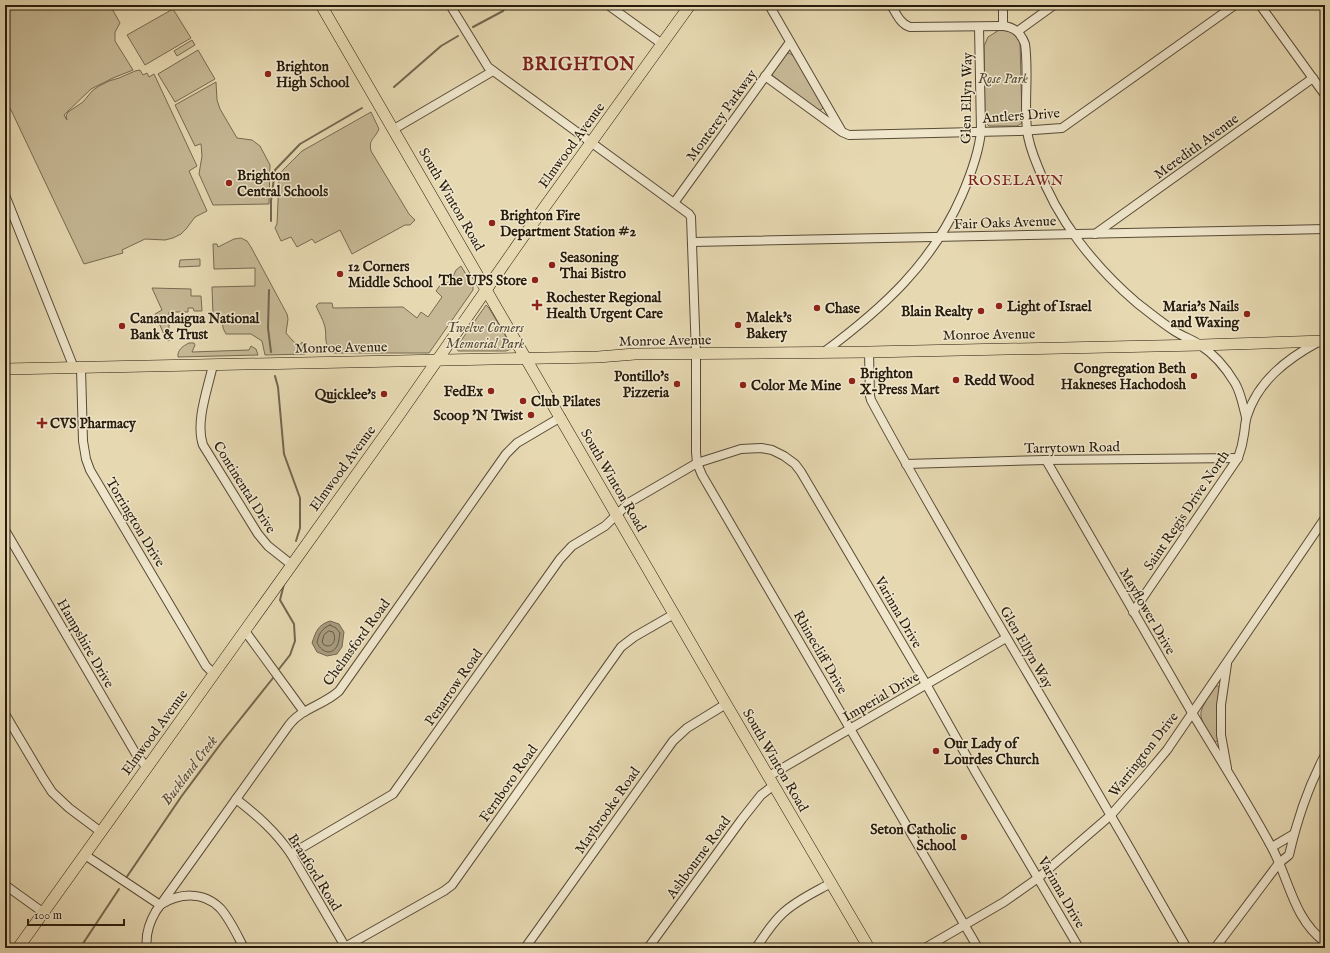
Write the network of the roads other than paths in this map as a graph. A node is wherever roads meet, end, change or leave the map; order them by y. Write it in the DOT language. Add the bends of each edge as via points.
graph roads {
  1 [pos="321,5"];
  2 [pos="450,5"];
  3 [pos="608,5"];
  4 [pos="690,5"];
  5 [pos="769,5"];
  6 [pos="891,5"];
  7 [pos="1003,5"];
  8 [pos="1054,5"];
  9 [pos="1235,5"];
  10 [pos="1260,5"];
  11 [pos="1003,26"];
  12 [pos="979,27"];
  13 [pos="1018,31"];
  14 [pos="790,42"];
  15 [pos="662,44"];
  16 [pos="493,71"];
  17 [pos="765,76"];
  18 [pos="1313,78"];
  19 [pos="1325,95"];
  20 [pos="394,130"];
  21 [pos="1027,130"];
  22 [pos="981,131"];
  23 [pos="842,132"];
  24 [pos="591,143"];
  25 [pos="5,195"];
  26 [pos="674,203"];
  27 [pos="1323,227"];
  28 [pos="1074,234"];
  29 [pos="1095,234"];
  30 [pos="940,237"];
  31 [pos="693,242"];
  32 [pos="486,289"];
  33 [pos="1322,341"];
  34 [pos="1200,345"];
  35 [pos="824,352"];
  36 [pos="869,352"];
  37 [pos="696,354"];
  38 [pos="526,358"];
  39 [pos="438,360"];
  40 [pos="213,365"];
  41 [pos="78,368"];
  42 [pos="5,369"];
  43 [pos="561,417"];
  44 [pos="1246,417"];
  45 [pos="1238,458"];
  46 [pos="1046,460"];
  47 [pos="697,463"];
  48 [pos="906,464"];
  49 [pos="617,514"];
  50 [pos="1325,518"];
  51 [pos="5,530"];
  52 [pos="292,565"];
  53 [pos="1133,612"];
  54 [pos="674,614"];
  55 [pos="245,631"];
  56 [pos="1006,638"];
  57 [pos="1227,661"];
  58 [pos="214,674"];
  59 [pos="926,684"];
  60 [pos="726,704"];
  61 [pos="304,712"];
  62 [pos="1192,712"];
  63 [pos="5,714"];
  64 [pos="850,728"];
  65 [pos="1325,755"];
  66 [pos="147,768"];
  67 [pos="1229,775"];
  68 [pos="771,781"];
  69 [pos="236,799"];
  70 [pos="1111,815"];
  71 [pos="102,832"];
  72 [pos="1294,834"];
  73 [pos="1272,847"];
  74 [pos="291,854"];
  75 [pos="85,855"];
  76 [pos="1279,863"];
  77 [pos="1038,878"];
  78 [pos="831,882"];
  79 [pos="5,885"];
  80 [pos="160,905"];
  81 [pos="44,913"];
  82 [pos="964,925"];
  83 [pos="1325,942"];
  84 [pos="18,948"];
  85 [pos="147,948"];
  86 [pos="244,948"];
  87 [pos="346,948"];
  88 [pos="525,948"];
  89 [pos="648,948"];
  90 [pos="756,948"];
  91 [pos="869,948"];
  92 [pos="925,948"];
  93 [pos="978,948"];
  94 [pos="1079,948"];
  95 [pos="1187,948"];
  96 [pos="1215,948"];
  1 -- 20 [label="main road, South Winton Road"];
  2 -- 16 [label="street, Rhinecliff Drive" via="484,62"];
  3 -- 15 [label="street"];
  4 -- 15 [label="main road, Elmwood Avenue"];
  5 -- 14 [label="street"];
  6 -- 12 [label="street" via="900,21 910,27"];
  7 -- 11 [label="street"];
  8 -- 13 [label="street"];
  9 -- 21 [label="street, Antlers Drive" via="1065,127"];
  10 -- 18 [label="street"];
  11 -- 12 [label="street"];
  11 -- 13 [label="street"];
  12 -- 22 [label="street, Glen Ellyn Way"];
  13 -- 21 [label="street, Saint Regis Drive North" via="1023,38 1026,52"];
  14 -- 17 [label="street, Monterey Parkway"];
  14 -- 23 [label="street"];
  15 -- 24 [label="main road, Elmwood Avenue"];
  16 -- 20 [label="street"];
  16 -- 24 [label="street, Rhinecliff Drive"];
  17 -- 23 [label="street"];
  17 -- 26 [label="street, Monterey Parkway"];
  18 -- 19 [label="street"];
  18 -- 29 [label="street, Meredith Avenue"];
  20 -- 32 [label="main road, South Winton Road"];
  21 -- 22 [label="street, Antlers Drive"];
  21 -- 28 [label="street, Saint Regis Drive North" via="1038,169"];
  22 -- 23 [label="street, Antlers Drive" via="849,134"];
  22 -- 30 [label="street, Glen Ellyn Way" via="977,156 966,186"];
  24 -- 26 [label="street, Rhinecliff Drive"];
  24 -- 32 [label="main road, Elmwood Avenue"];
  25 -- 41 [label="street"];
  26 -- 31 [label="street, Rhinecliff Drive" via="691,217"];
  27 -- 29 [label="street, Fair Oaks Avenue"];
  28 -- 29 [label="street, Fair Oaks Avenue"];
  28 -- 30 [label="street, Fair Oaks Avenue"];
  28 -- 34 [label="street, Saint Regis Drive North" via="1097,263 1136,302 1160,321"];
  30 -- 31 [label="street, Fair Oaks Avenue"];
  30 -- 35 [label="street, Glen Ellyn Way" via="915,271 891,297"];
  31 -- 37 [label="street, Rhinecliff Drive"];
  32 -- 38 [label="main road, South Winton Road"];
  32 -- 39 [label="main road, Elmwood Avenue"];
  33 -- 34 [label="main road, Monroe Avenue"];
  33 -- 44 [label="street, Saint Regis Drive North" via="1293,357 1269,378 1260,389"];
  34 -- 36 [label="main road, Monroe Avenue"];
  34 -- 44 [label="street, Saint Regis Drive North" via="1219,361 1231,377 1238,389"];
  35 -- 36 [label="main road, Monroe Avenue"];
  35 -- 37 [label="main road, Monroe Avenue"];
  36 -- 48 [label="street, Glen Ellyn Way" via="871,399"];
  37 -- 38 [label="main road, Monroe Avenue"];
  37 -- 47 [label="street, Rhinecliff Drive"];
  38 -- 39 [label="main road, Monroe Avenue"];
  38 -- 43 [label="main road, South Winton Road"];
  39 -- 40 [label="main road, Monroe Avenue"];
  39 -- 52 [label="main road, Elmwood Avenue"];
  40 -- 41 [label="main road, Monroe Avenue"];
  40 -- 52 [label="street, Continental Drive" via="200,424 200,438 258,534 268,546"];
  41 -- 42 [label="main road, Monroe Avenue"];
  41 -- 58 [label="street, Torrington Drive" via="83,441 90,470 206,666"];
  43 -- 49 [label="main road, South Winton Road"];
  43 -- 61 [label="street, Chelmsford Road" via="517,443 506,454 339,691"];
  44 -- 45 [label="street, Saint Regis Drive North"];
  45 -- 46 [label="street, Tarrytown Road"];
  45 -- 53 [label="street, Saint Regis Drive North"];
  46 -- 48 [label="street, Tarrytown Road"];
  46 -- 53 [label="street, Mayflower Drive"];
  47 -- 49 [label="street, Varinna Drive" via="630,502"];
  47 -- 59 [label="street, Varinna Drive" via="741,449 766,448 778,452 794,464 808,483"];
  47 -- 64 [label="street, Rhinecliff Drive"];
  48 -- 56 [label="street, Glen Ellyn Way"];
  49 -- 54 [label="main road, South Winton Road"];
  49 -- 74 [label="street, Penarrow Road" via="605,526 572,546 560,559 393,794"];
  50 -- 57 [label="street, Warrington Drive"];
  51 -- 66 [label="street, Hampshire Drive" via="136,754"];
  52 -- 55 [label="main road, Elmwood Avenue"];
  53 -- 62 [label="street, Mayflower Drive"];
  54 -- 60 [label="main road, South Winton Road"];
  54 -- 87 [label="street, Fernboro Road" via="629,640 618,651 452,885"];
  55 -- 58 [label="main road, Elmwood Avenue"];
  55 -- 61 [label="street"];
  56 -- 59 [label="street, Imperial Drive"];
  56 -- 70 [label="street, Glen Ellyn Way"];
  57 -- 62 [label="street, Warrington Drive"];
  57 -- 67 [label="street, Mayflower Drive" via="1221,705 1221,735"];
  58 -- 66 [label="main road, Elmwood Avenue"];
  59 -- 64 [label="street, Imperial Drive"];
  59 -- 77 [label="street, Varinna Drive"];
  60 -- 68 [label="main road, South Winton Road"];
  60 -- 88 [label="street, Maybrooke Road" via="688,728 673,741"];
  61 -- 69 [label="street, Chelmsford Road" via="289,725"];
  62 -- 67 [label="street, Mayflower Drive"];
  62 -- 70 [label="street, Warrington Drive" via="1154,765"];
  63 -- 71 [label="street" via="52,792"];
  64 -- 68 [label="street, Imperial Drive"];
  64 -- 82 [label="street, Rhinecliff Drive"];
  65 -- 72 [label="street" via="1308,789"];
  66 -- 71 [label="main road, Elmwood Avenue"];
  67 -- 73 [label="street, Mayflower Drive"];
  68 -- 78 [label="main road, South Winton Road"];
  68 -- 89 [label="street, Ashbourne Road"];
  69 -- 74 [label="street, Branford Road" via="266,824"];
  69 -- 80 [label="street, Chelmsford Road"];
  70 -- 77 [label="street, Warrington Drive"];
  70 -- 95 [label="street, Glen Ellyn Way"];
  71 -- 75 [label="main road, Elmwood Avenue"];
  72 -- 73 [label="street"];
  72 -- 76 [label="street" via="1289,855"];
  73 -- 76 [label="street, Mayflower Drive"];
  74 -- 87 [label="street, Branford Road"];
  75 -- 80 [label="street"];
  75 -- 81 [label="main road, Elmwood Avenue"];
  76 -- 83 [label="street, Mayflower Drive" via="1299,912"];
  76 -- 96 [label="street"];
  77 -- 82 [label="street, Warrington Drive" via="1004,902"];
  77 -- 94 [label="street, Varinna Drive"];
  78 -- 90 [label="street" via="783,913"];
  78 -- 91 [label="main road, South Winton Road"];
  79 -- 81 [label="street"];
  80 -- 85 [label="street, Chelmsford Road" via="148,929"];
  80 -- 86 [label="street" via="185,895 197,896 216,904"];
  81 -- 84 [label="main road, Elmwood Avenue"];
  82 -- 92 [label="street, Warrington Drive"];
  82 -- 93 [label="street, Rhinecliff Drive"];
}
